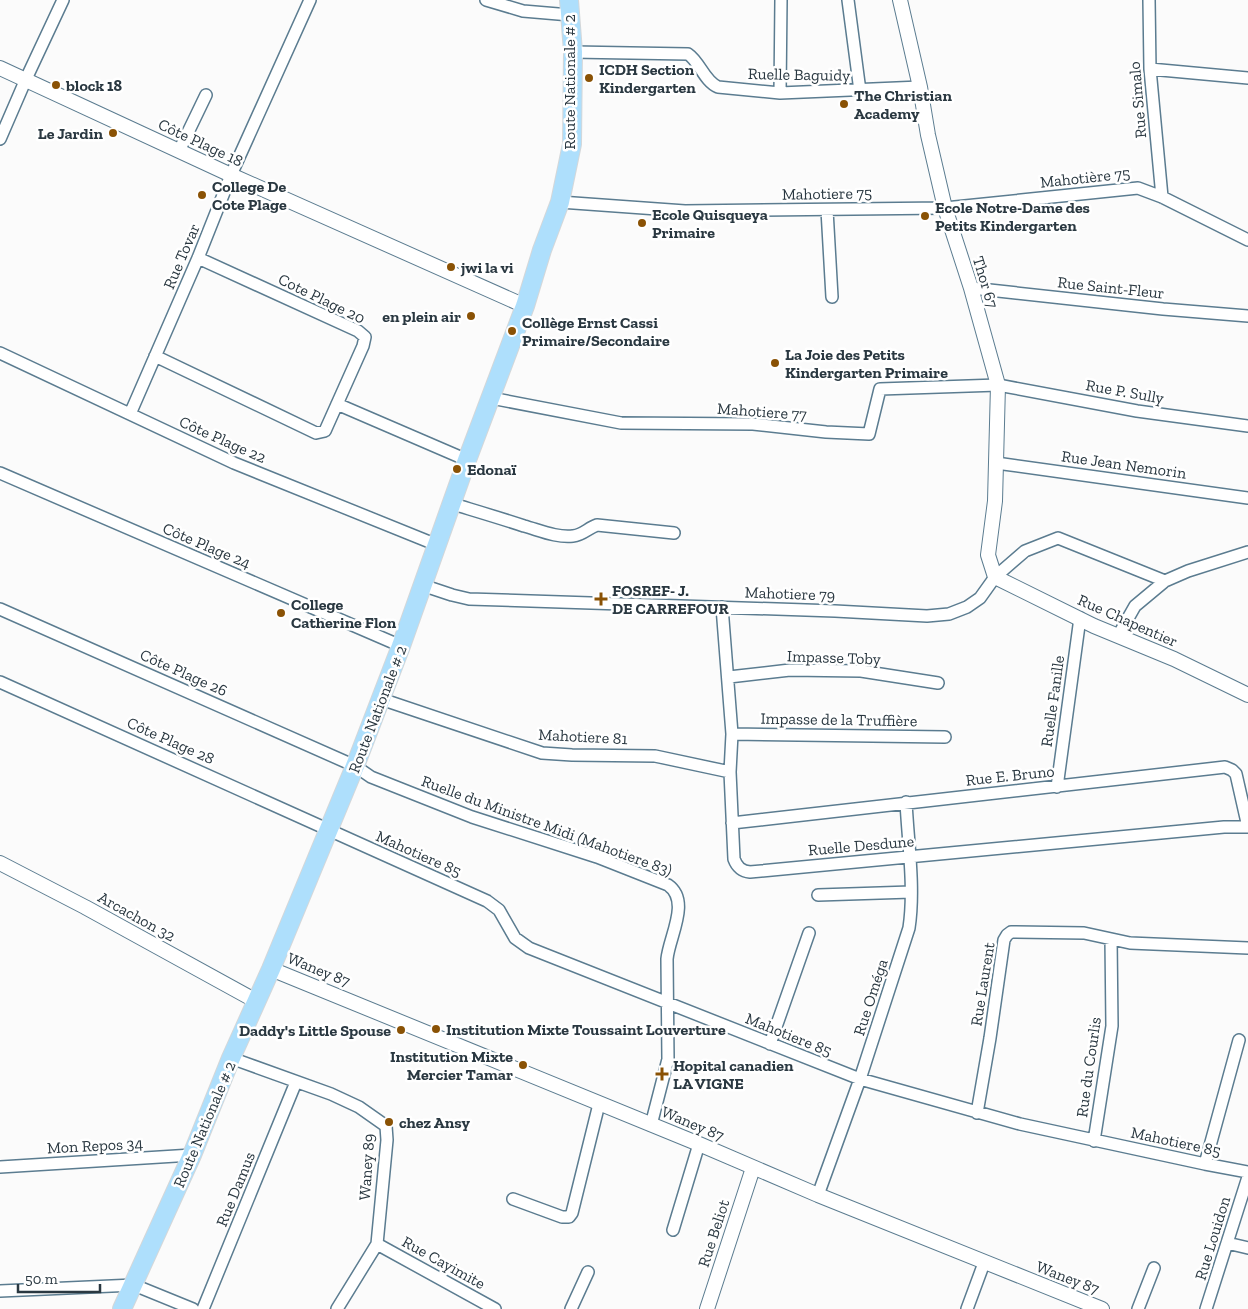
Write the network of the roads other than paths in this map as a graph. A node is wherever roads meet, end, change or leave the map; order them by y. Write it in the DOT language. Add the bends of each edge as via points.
graph roads {
  1 [pos="64,0"];
  2 [pos="310,0"];
  3 [pos="486,0"];
  4 [pos="781,0"];
  5 [pos="848,0"];
  6 [pos="900,0"];
  7 [pos="1149,0"];
  8 [pos="570,7"];
  9 [pos="573,52"];
  10 [pos="0,68"];
  11 [pos="1150,69"];
  12 [pos="1248,78"];
  13 [pos="26,79"];
  14 [pos="920,87"];
  15 [pos="860,91"];
  16 [pos="780,93"];
  17 [pos="206,95"];
  18 [pos="0,139"];
  19 [pos="179,151"];
  20 [pos="231,175"];
  21 [pos="1162,197"];
  22 [pos="560,202"];
  23 [pos="944,208"];
  24 [pos="827,210"];
  25 [pos="1248,240"];
  26 [pos="198,258"];
  27 [pos="971,288"];
  28 [pos="832,297"];
  29 [pos="525,306"];
  30 [pos="1248,316"];
  31 [pos="0,353"];
  32 [pos="155,356"];
  33 [pos="998,385"];
  34 [pos="491,398"];
  35 [pos="337,404"];
  36 [pos="130,414"];
  37 [pos="1248,426"];
  38 [pos="467,460"];
  39 [pos="996,463"];
  40 [pos="0,473"];
  41 [pos="1248,498"];
  42 [pos="453,504"];
  43 [pos="674,533"];
  44 [pos="437,545"];
  45 [pos="1248,552"];
  46 [pos="994,577"];
  47 [pos="1165,582"];
  48 [pos="422,585"];
  49 [pos="722,607"];
  50 [pos="0,609"];
  51 [pos="1080,618"];
  52 [pos="1118,636"];
  53 [pos="401,646"];
  54 [pos="729,677"];
  55 [pos="0,682"];
  56 [pos="938,683"];
  57 [pos="1248,695"];
  58 [pos="381,699"];
  59 [pos="732,734"];
  60 [pos="945,737"];
  61 [pos="355,766"];
  62 [pos="730,772"];
  63 [pos="1057,787"];
  64 [pos="906,802"];
  65 [pos="732,823"];
  66 [pos="1248,827"];
  67 [pos="329,830"];
  68 [pos="909,857"];
  69 [pos="0,863"];
  70 [pos="911,892"];
  71 [pos="818,895"];
  72 [pos="809,933"];
  73 [pos="1111,939"];
  74 [pos="1248,948"];
  75 [pos="271,969"];
  76 [pos="256,1001"];
  77 [pos="668,1002"];
  78 [pos="1239,1040"];
  79 [pos="770,1044"];
  80 [pos="231,1058"];
  81 [pos="860,1079"];
  82 [pos="296,1082"];
  83 [pos="599,1104"];
  84 [pos="977,1113"];
  85 [pos="651,1125"];
  86 [pos="1094,1140"];
  87 [pos="699,1144"];
  88 [pos="192,1155"];
  89 [pos="1204,1164"];
  90 [pos="0,1167"];
  91 [pos="753,1168"];
  92 [pos="1248,1172"];
  93 [pos="1248,1177"];
  94 [pos="818,1195"];
  95 [pos="513,1199"];
  96 [pos="673,1230"];
  97 [pos="1227,1243"];
  98 [pos="377,1244"];
  99 [pos="1248,1248"];
  100 [pos="984,1263"];
  101 [pos="1154,1268"];
  102 [pos="588,1272"];
  103 [pos="134,1284"];
  104 [pos="0,1291"];
  105 [pos="1096,1308"];
  106 [pos="122,1309"];
  107 [pos="193,1309"];
  108 [pos="203,1309"];
  109 [pos="337,1309"];
  110 [pos="495,1309"];
  111 [pos="571,1309"];
  112 [pos="707,1309"];
  113 [pos="967,1309"];
  114 [pos="1138,1309"];
  115 [pos="1206,1309"];
  1 -- 13 [label="street"];
  2 -- 20 [label="street, Rue Tovar"];
  3 -- 8 [label="street" via="523,11"];
  4 -- 16 [label="street"];
  5 -- 15 [label="street"];
  6 -- 14 [label="street, Thor 67"];
  7 -- 11 [label="street, Rue Simalo"];
  8 -- 9 [label="main road, Route Nationale # 2"];
  9 -- 16 [label="street, Ruelle Baguidy" via="688,54 718,87"];
  9 -- 22 [label="main road, Route Nationale # 2" via="572,144"];
  10 -- 13 [label="street, Côte Plage 18"];
  11 -- 12 [label="street"];
  11 -- 21 [label="street, Rue Simalo"];
  13 -- 18 [label="street"];
  13 -- 19 [label="street, Côte Plage 18"];
  14 -- 15 [label="street, Ruelle Baguidy"];
  14 -- 23 [label="street, Thor 67"];
  15 -- 16 [label="street, Ruelle Baguidy"];
  17 -- 19 [label="street"];
  19 -- 20 [label="street, Côte Plage 18"];
  20 -- 26 [label="street, Rue Tovar"];
  20 -- 29 [label="street, Côte Plage 18"];
  21 -- 23 [label="street, Mahotière 75" via="1138,188"];
  21 -- 25 [label="street, Mahotière 75"];
  22 -- 24 [label="street, Mahotiere 75" via="685,211"];
  22 -- 29 [label="main road, Route Nationale # 2"];
  23 -- 24 [label="street, Mahotiere 75"];
  23 -- 27 [label="street, Thor 67"];
  24 -- 28 [label="street"];
  26 -- 32 [label="street, Rue Tovar"];
  26 -- 35 [label="street, Cote Plage 20" via="365,337"];
  27 -- 30 [label="street, Rue Saint-Fleur"];
  27 -- 33 [label="street, Thor 67"];
  29 -- 34 [label="main road, Route Nationale # 2"];
  31 -- 36 [label="street, Côte Plage 22"];
  32 -- 35 [label="street, Cote Plage 20" via="316,433 325,431"];
  32 -- 36 [label="street, Rue Tovar"];
  33 -- 34 [label="street, Mahotiere 77" via="880,389 869,434 753,424 621,423"];
  33 -- 37 [label="street, Rue P. Sully" via="1137,411"];
  33 -- 39 [label="street, Thor 67"];
  34 -- 38 [label="main road, Route Nationale # 2"];
  35 -- 38 [label="street"];
  36 -- 44 [label="street, Côte Plage 22" via="234,463"];
  38 -- 42 [label="main road, Route Nationale # 2"];
  39 -- 41 [label="street, Rue Jean Nemorin"];
  39 -- 46 [label="street, Thor 67" via="988,555"];
  40 -- 53 [label="street, Côte Plage 24"];
  42 -- 43 [label="street" via="564,536 583,534 597,525"];
  42 -- 44 [label="main road, Route Nationale # 2"];
  44 -- 48 [label="main road, Route Nationale # 2"];
  45 -- 47 [label="street" via="1188,571"];
  46 -- 47 [label="street, Mahotiere 79" via="1025,551 1058,538"];
  46 -- 49 [label="street, Mahotiere 79" via="980,598 949,614 927,616"];
  46 -- 51 [label="street, Rue Chapentier"];
  47 -- 52 [label="street" via="1135,606"];
  48 -- 49 [label="street, Mahotiere 79" via="469,599"];
  48 -- 53 [label="main road, Route Nationale # 2"];
  49 -- 54 [label="street, Ruelle Desdune"];
  50 -- 61 [label="street, Côte Plage 26"];
  51 -- 52 [label="street, Rue Chapentier"];
  51 -- 63 [label="street, Ruelle Fanille"];
  52 -- 57 [label="street, Rue Chapentier"];
  53 -- 58 [label="main road, Route Nationale # 2"];
  54 -- 56 [label="street, Impasse Toby" via="790,670 852,671"];
  54 -- 59 [label="street, Ruelle Desdune"];
  55 -- 67 [label="street, Côte Plage 28"];
  58 -- 61 [label="main road, Route Nationale # 2"];
  58 -- 62 [label="street, Mahotiere 81" via="542,753 655,756"];
  59 -- 60 [label="street, Impasse de la Truffière"];
  59 -- 62 [label="street, Ruelle Desdune"];
  61 -- 67 [label="main road, Route Nationale # 2"];
  61 -- 77 [label="street, Ruelle du Ministre Midi (Mahotiere 83)" via="371,777 472,817 597,857 674,889 679,904 668,946"];
  62 -- 65 [label="street, Ruelle Desdune"];
  63 -- 64 [label="street, Rue E. Bruno"];
  63 -- 66 [label="street, Rue E. Bruno" via="1225,767 1236,774"];
  64 -- 65 [label="street, Rue E. Bruno"];
  64 -- 68 [label="street, Rue Oméga"];
  65 -- 68 [label="street, Ruelle Desdune" via="734,859 744,871"];
  66 -- 68 [label="street, Ruelle Desdune"];
  67 -- 75 [label="main road, Route Nationale # 2"];
  67 -- 77 [label="street, Mahotiere 85" via="494,905 515,938 529,948"];
  68 -- 70 [label="street, Rue Oméga"];
  69 -- 76 [label="street, Arcachon 32"];
  70 -- 71 [label="street"];
  70 -- 81 [label="street, Rue Oméga" via="909,928"];
  72 -- 79 [label="street"];
  73 -- 74 [label="street" via="1130,943"];
  73 -- 84 [label="street, Rue Laurent" via="1084,933 1011,932 1007,935"];
  73 -- 86 [label="street, Rue du Courlis" via="1112,1026"];
  75 -- 76 [label="main road, Route Nationale # 2"];
  75 -- 83 [label="street, Waney 87"];
  76 -- 80 [label="main road, Route Nationale # 2"];
  77 -- 79 [label="street, Mahotiere 85"];
  77 -- 85 [label="street, Ruelle du Ministre Midi (Mahotiere 83)" via="668,1059"];
  78 -- 89 [label="street"];
  79 -- 81 [label="street, Mahotiere 85"];
  80 -- 82 [label="street, Waney 89"];
  80 -- 88 [label="main road, Route Nationale # 2"];
  81 -- 84 [label="street, Mahotiere 85"];
  81 -- 94 [label="street, Rue Oméga"];
  82 -- 98 [label="street, Waney 89" via="359,1107 386,1126"];
  82 -- 108 [label="street, Rue Damus"];
  83 -- 85 [label="street, Waney 87"];
  83 -- 95 [label="street" via="569,1217"];
  84 -- 86 [label="street, Mahotiere 85"];
  85 -- 87 [label="street, Waney 87"];
  86 -- 89 [label="street, Mahotiere 85"];
  87 -- 91 [label="street, Waney 87"];
  87 -- 96 [label="street"];
  88 -- 90 [label="street, Mon Repos 34"];
  88 -- 103 [label="main road, Route Nationale # 2"];
  89 -- 92 [label="street, Mahotiere 85"];
  91 -- 94 [label="street, Waney 87"];
  91 -- 112 [label="street, Rue Beliot"];
  93 -- 97 [label="street, Rue Louidon"];
  94 -- 100 [label="street, Waney 87"];
  97 -- 99 [label="street"];
  97 -- 115 [label="street, Rue Louidon"];
  98 -- 109 [label="street, Waney 89"];
  98 -- 110 [label="street, Rue Cayimite"];
  100 -- 105 [label="street, Waney 87"];
  100 -- 113 [label="street"];
  101 -- 114 [label="street"];
  102 -- 111 [label="street"];
  103 -- 104 [label="street"];
  103 -- 106 [label="main road, Route Nationale # 2"];
  103 -- 107 [label="street"];
}
